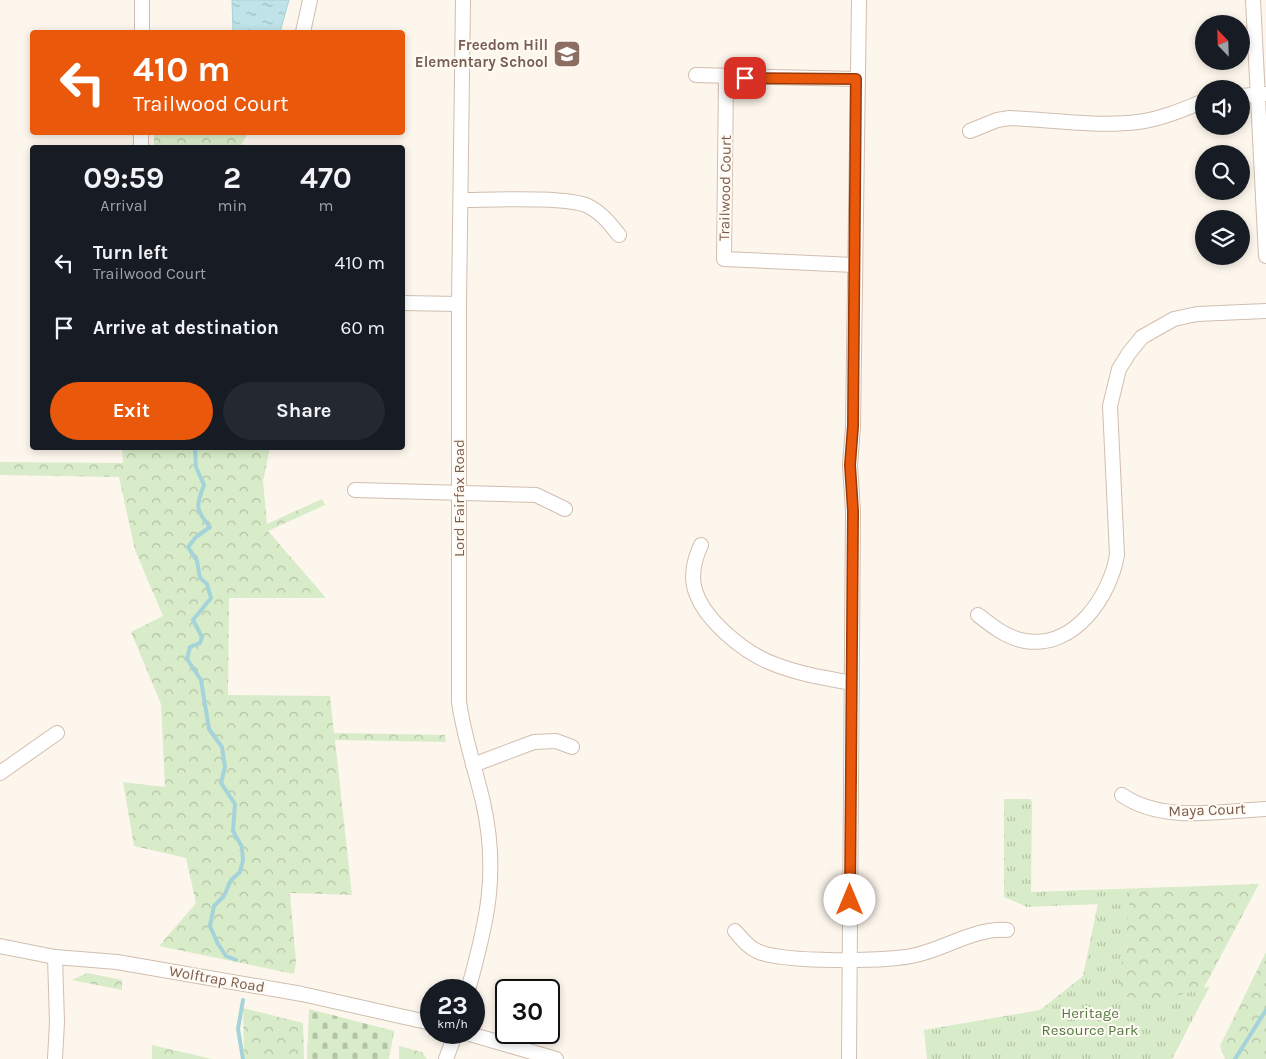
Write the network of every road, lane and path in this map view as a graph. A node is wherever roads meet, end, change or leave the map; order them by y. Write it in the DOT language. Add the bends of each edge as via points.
graph roads {
  1 [pos="142,0"];
  2 [pos="310,0"];
  3 [pos="463,0"];
  4 [pos="859,0"];
  5 [pos="1253,0"];
  6 [pos="142,30"];
  7 [pos="303,30"];
  8 [pos="696,75"];
  9 [pos="726,77"];
  10 [pos="856,79"];
  11 [pos="1262,95"];
  12 [pos="1195,104"];
  13 [pos="970,131"];
  14 [pos="461,200"];
  15 [pos="619,235"];
  16 [pos="1266,256"];
  17 [pos="854,265"];
  18 [pos="405,303"];
  19 [pos="459,304"];
  20 [pos="1266,311"];
  21 [pos="355,490"];
  22 [pos="458,491"];
  23 [pos="565,509"];
  24 [pos="701,545"];
  25 [pos="978,615"];
  26 [pos="852,683"];
  27 [pos="57,733"];
  28 [pos="572,747"];
  29 [pos="472,765"];
  30 [pos="0,773"];
  31 [pos="1122,796"];
  32 [pos="1266,809"];
  33 [pos="1007,930"];
  34 [pos="735,931"];
  35 [pos="0,946"];
  36 [pos="55,957"];
  37 [pos="850,960"];
  38 [pos="471,979"];
  39 [pos="420,1021"];
  40 [pos="485,1038"];
  41 [pos="452,1044"];
  42 [pos="54,1059"];
  43 [pos="446,1059"];
  44 [pos="556,1059"];
  45 [pos="849,1059"];
  1 -- 6 [label="street"];
  2 -- 7 [label="street"];
  3 -- 14 [label="street, Lord Fairfax Road"];
  4 -- 10 [label="street"];
  5 -- 11 [label="street"];
  8 -- 9 [label="street"];
  9 -- 10 [label="street"];
  9 -- 17 [label="street, Trailwood Court" via="724,259"];
  10 -- 17 [label="street"];
  11 -- 16 [label="street"];
  12 -- 13 [label="street" via="1139,122 1010,118"];
  14 -- 15 [label="street" via="558,201 586,205 602,214"];
  14 -- 19 [label="street, Lord Fairfax Road"];
  17 -- 26 [label="street" via="850,465 853,511"];
  18 -- 19 [label="street"];
  19 -- 22 [label="street, Lord Fairfax Road"];
  20 -- 25 [label="street" via="1198,314 1174,319 1142,337 1124,361 1113,387 1110,406 1117,555 1108,588 1090,614 1063,634 1030,642 1010,636"];
  21 -- 22 [label="street"];
  22 -- 23 [label="street" via="536,495"];
  22 -- 29 [label="street, Lord Fairfax Road" via="459,702"];
  24 -- 26 [label="street" via="693,572 696,592 718,625 734,640 750,653 794,672"];
  26 -- 37 [label="street"];
  27 -- 30 [label="street"];
  28 -- 29 [label="street" via="556,741 534,742"];
  29 -- 38 [label="street, Lord Fairfax Road" via="484,809 492,872"];
  31 -- 32 [label="street, Maya Court" via="1166,813"];
  33 -- 37 [label="street" via="978,932 915,956"];
  34 -- 37 [label="street" via="746,944 769,956"];
  35 -- 36 [label="street, Wolftrap Road"];
  36 -- 39 [label="street, Wolftrap Road" via="117,962 293,992"];
  36 -- 42 [label="street" via="57,1022"];
  37 -- 45 [label="street"];
  40 -- 44 [label="street"];
  41 -- 43 [label="street"];
}
